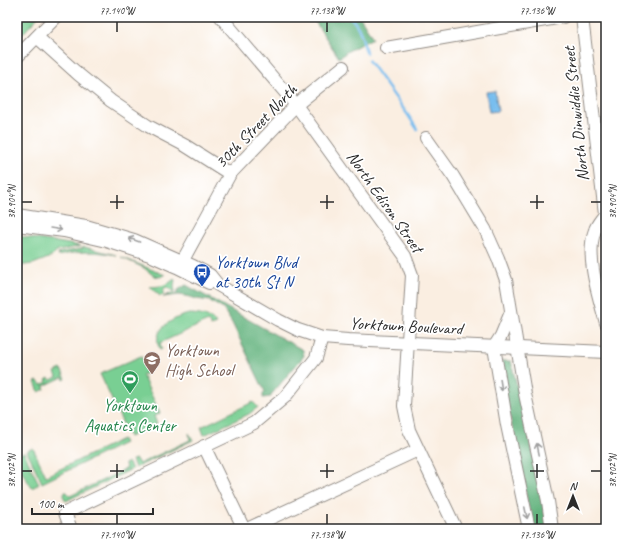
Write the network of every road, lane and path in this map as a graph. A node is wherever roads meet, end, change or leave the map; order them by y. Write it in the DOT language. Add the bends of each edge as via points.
graph roads {
  1 [pos="56,17"];
  2 [pos="221,17"];
  3 [pos="563,17"];
  4 [pos="582,17"];
  5 [pos="37,37"];
  6 [pos="386,48"];
  7 [pos="17,57"];
  8 [pos="343,67"];
  9 [pos="296,105"];
  10 [pos="426,138"];
  11 [pos="230,174"];
  12 [pos="606,214"];
  13 [pos="17,215"];
  14 [pos="17,225"];
  15 [pos="182,260"];
  16 [pos="218,285"];
  17 [pos="511,312"];
  18 [pos="606,323"];
  19 [pos="322,338"];
  20 [pos="408,343"];
  21 [pos="494,347"];
  22 [pos="517,348"];
  23 [pos="606,352"];
  24 [pos="204,446"];
  25 [pos="418,450"];
  26 [pos="71,529"];
  27 [pos="244,529"];
  28 [pos="247,529"];
  29 [pos="456,529"];
  30 [pos="529,529"];
  31 [pos="552,529"];
  1 -- 5 [label="street"];
  2 -- 9 [label="street, North Edison Street"];
  3 -- 6 [label="street"];
  4 -- 12 [label="street, North Dinwiddie Street"];
  5 -- 7 [label="street"];
  5 -- 11 [label="street" via="111,101"];
  8 -- 9 [label="street, 30th Street North"];
  9 -- 11 [label="street, 30th Street North"];
  9 -- 20 [label="street, North Edison Street" via="405,256 412,275"];
  10 -- 17 [label="street" via="485,229 506,280"];
  11 -- 15 [label="street, 30th Street North"];
  12 -- 18 [label="street, North Dinwiddie Street" via="595,230 591,255"];
  15 -- 13 [label="street, Yorktown Boulevard, one-way" via="104,230"];
  14 -- 16 [label="street, Yorktown Boulevard, one-way" via="64,231 108,241 156,258 206,283"];
  15 -- 16 [label="street, Yorktown Boulevard" via="210,276"];
  16 -- 19 [label="street, Yorktown Boulevard" via="278,320"];
  17 -- 21 [label="street"];
  17 -- 22 [label="street"];
  19 -- 20 [label="street, Yorktown Boulevard"];
  19 -- 24 [label="street" via="316,358 285,397 254,423"];
  20 -- 21 [label="street, Yorktown Boulevard"];
  20 -- 25 [label="street, North Edison Street" via="404,406 409,430"];
  21 -- 22 [label="street, Yorktown Boulevard"];
  21 -- 30 [label="street, one-way"];
  22 -- 23 [label="street, Yorktown Boulevard"];
  31 -- 22 [label="street, one-way"];
  24 -- 26 [label="street" via="65,513"];
  24 -- 27 [label="street"];
  25 -- 28 [label="street"];
  25 -- 29 [label="street, North Edison Street"];
}
